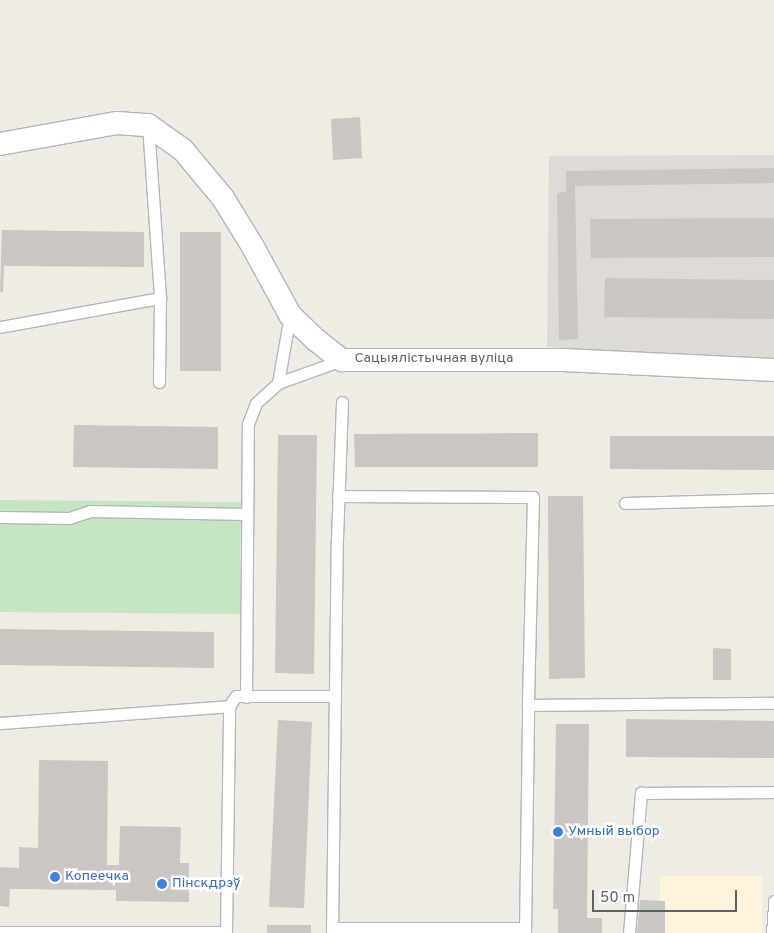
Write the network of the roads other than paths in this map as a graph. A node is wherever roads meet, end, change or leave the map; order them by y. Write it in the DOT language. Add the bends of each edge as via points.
graph roads {
  1 [pos="148,125"];
  2 [pos="0,144"];
  3 [pos="160,298"];
  4 [pos="290,315"];
  5 [pos="0,327"];
  6 [pos="342,360"];
  7 [pos="774,370"];
  8 [pos="159,382"];
  9 [pos="278,382"];
  10 [pos="342,402"];
  11 [pos="338,496"];
  12 [pos="774,500"];
  13 [pos="625,503"];
  14 [pos="247,514"];
  15 [pos="0,517"];
  16 [pos="335,696"];
  17 [pos="246,697"];
  18 [pos="774,703"];
  19 [pos="528,705"];
  20 [pos="229,706"];
  21 [pos="0,723"];
  22 [pos="774,792"];
  23 [pos="774,901"];
  24 [pos="332,931"];
  25 [pos="525,931"];
  26 [pos="0,932"];
  27 [pos="226,932"];
  28 [pos="629,933"];
  29 [pos="772,933"];
  1 -- 2 [label="street" via="117,123"];
  1 -- 3 [label="lane"];
  1 -- 4 [label="street, Сацыялістычная вуліца" via="183,150 223,198"];
  3 -- 5 [label="lane"];
  3 -- 8 [label="lane"];
  4 -- 6 [label="street, Сацыялістычная вуліца"];
  4 -- 9 [label="lane"];
  6 -- 7 [label="street, Сацыялістычная вуліца" via="563,360"];
  6 -- 9 [label="lane"];
  9 -- 14 [label="lane" via="256,403 248,424"];
  10 -- 11 [label="lane"];
  11 -- 16 [label="lane"];
  11 -- 19 [label="lane" via="533,497"];
  12 -- 13 [label="lane"];
  14 -- 15 [label="lane" via="90,511 69,518"];
  14 -- 17 [label="lane"];
  16 -- 17 [label="lane"];
  16 -- 24 [label="lane"];
  17 -- 20 [label="lane" via="236,696"];
  18 -- 19 [label="lane"];
  19 -- 25 [label="lane"];
  20 -- 21 [label="lane"];
  20 -- 27 [label="lane"];
  22 -- 28 [label="lane" via="640,793"];
  23 -- 29 [label="lane"];
  24 -- 25 [label="lane"];
  26 -- 27 [label="lane"];
}
